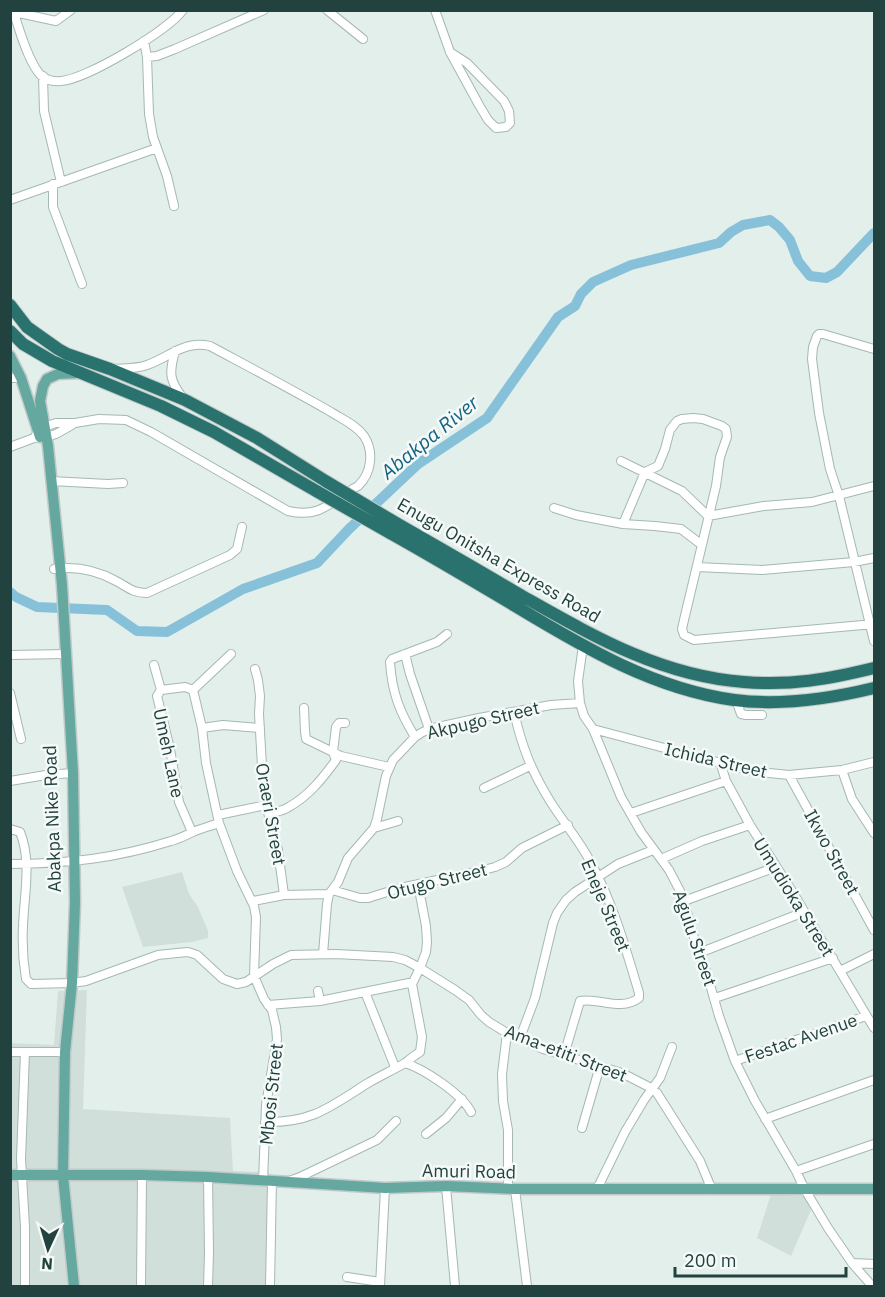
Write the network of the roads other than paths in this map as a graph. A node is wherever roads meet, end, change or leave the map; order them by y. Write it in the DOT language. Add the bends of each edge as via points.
graph roads {
  1 [pos="72,10"];
  2 [pos="183,10"];
  3 [pos="264,10"];
  4 [pos="327,10"];
  5 [pos="435,10"];
  6 [pos="14,11"];
  7 [pos="363,39"];
  8 [pos="144,41"];
  9 [pos="450,52"];
  10 [pos="147,57"];
  11 [pos="43,76"];
  12 [pos="157,148"];
  13 [pos="57,183"];
  14 [pos="10,200"];
  15 [pos="174,206"];
  16 [pos="82,284"];
  17 [pos="10,305"];
  18 [pos="10,332"];
  19 [pos="874,349"];
  20 [pos="175,351"];
  21 [pos="10,356"];
  22 [pos="110,369"];
  23 [pos="82,373"];
  24 [pos="16,378"];
  25 [pos="185,400"];
  26 [pos="41,432"];
  27 [pos="10,447"];
  28 [pos="621,461"];
  29 [pos="645,472"];
  30 [pos="51,482"];
  31 [pos="123,483"];
  32 [pos="874,486"];
  33 [pos="322,487"];
  34 [pos="839,495"];
  35 [pos="554,508"];
  36 [pos="708,516"];
  37 [pos="623,524"];
  38 [pos="242,527"];
  39 [pos="393,528"];
  40 [pos="702,545"];
  41 [pos="874,558"];
  42 [pos="854,562"];
  43 [pos="697,567"];
  44 [pos="57,569"];
  45 [pos="873,624"];
  46 [pos="447,634"];
  47 [pos="874,641"];
  48 [pos="583,646"];
  49 [pos="63,654"];
  50 [pos="231,654"];
  51 [pos="405,654"];
  52 [pos="10,655"];
  53 [pos="154,664"];
  54 [pos="874,668"];
  55 [pos="255,669"];
  56 [pos="874,688"];
  57 [pos="161,690"];
  58 [pos="193,690"];
  59 [pos="10,693"];
  60 [pos="736,700"];
  61 [pos="761,702"];
  62 [pos="580,703"];
  63 [pos="304,708"];
  64 [pos="514,712"];
  65 [pos="762,715"];
  66 [pos="345,723"];
  67 [pos="763,726"];
  68 [pos="202,728"];
  69 [pos="260,728"];
  70 [pos="429,729"];
  71 [pos="593,729"];
  72 [pos="415,737"];
  73 [pos="21,739"];
  74 [pos="334,754"];
  75 [pos="720,762"];
  76 [pos="874,762"];
  77 [pos="530,766"];
  78 [pos="389,767"];
  79 [pos="842,770"];
  80 [pos="70,773"];
  81 [pos="789,775"];
  82 [pos="10,781"];
  83 [pos="726,781"];
  84 [pos="484,788"];
  85 [pos="266,805"];
  86 [pos="631,813"];
  87 [pos="269,814"];
  88 [pos="219,819"];
  89 [pos="398,821"];
  90 [pos="568,825"];
  91 [pos="750,825"];
  92 [pos="374,828"];
  93 [pos="10,829"];
  94 [pos="192,832"];
  95 [pos="874,833"];
  96 [pos="653,850"];
  97 [pos="661,859"];
  98 [pos="73,862"];
  99 [pos="10,864"];
  100 [pos="27,864"];
  101 [pos="776,867"];
  102 [pos="598,878"];
  103 [pos="418,884"];
  104 [pos="331,892"];
  105 [pos="284,895"];
  106 [pos="253,901"];
  107 [pos="684,901"];
  108 [pos="804,912"];
  109 [pos="874,930"];
  110 [pos="699,953"];
  111 [pos="322,954"];
  112 [pos="874,954"];
  113 [pos="833,958"];
  114 [pos="420,968"];
  115 [pos="840,971"];
  116 [pos="254,976"];
  117 [pos="69,983"];
  118 [pos="412,984"];
  119 [pos="318,991"];
  120 [pos="365,992"];
  121 [pos="715,998"];
  122 [pos="320,1001"];
  123 [pos="268,1005"];
  124 [pos="871,1021"];
  125 [pos="507,1033"];
  126 [pos="520,1038"];
  127 [pos="672,1047"];
  128 [pos="10,1052"];
  129 [pos="25,1052"];
  130 [pos="62,1052"];
  131 [pos="564,1055"];
  132 [pos="735,1061"];
  133 [pos="405,1063"];
  134 [pos="600,1066"];
  135 [pos="395,1067"];
  136 [pos="874,1080"];
  137 [pos="653,1089"];
  138 [pos="462,1099"];
  139 [pos="471,1112"];
  140 [pos="765,1119"];
  141 [pos="396,1121"];
  142 [pos="265,1122"];
  143 [pos="582,1128"];
  144 [pos="426,1134"];
  145 [pos="874,1144"];
  146 [pos="796,1171"];
  147 [pos="16,1175"];
  148 [pos="61,1176"];
  149 [pos="142,1176"];
  150 [pos="208,1178"];
  151 [pos="267,1181"];
  152 [pos="285,1182"];
  153 [pos="446,1186"];
  154 [pos="385,1188"];
  155 [pos="511,1189"];
  156 [pos="597,1189"];
  157 [pos="874,1189"];
  158 [pos="712,1190"];
  159 [pos="807,1193"];
  160 [pos="852,1263"];
  161 [pos="874,1264"];
  162 [pos="346,1277"];
  163 [pos="380,1284"];
  164 [pos="24,1287"];
  165 [pos="72,1287"];
  166 [pos="141,1287"];
  167 [pos="208,1287"];
  168 [pos="270,1287"];
  169 [pos="455,1287"];
  170 [pos="527,1287"];
  171 [pos="872,1287"];
  1 -- 6 [label="street" via="56,21"];
  2 -- 8 [label="street"];
  3 -- 10 [label="street" via="176,49"];
  4 -- 7 [label="street"];
  5 -- 9 [label="street"];
  6 -- 11 [label="street" via="31,59"];
  8 -- 10 [label="street"];
  8 -- 11 [label="street" via="73,79 60,81"];
  9 -- 9 [label="street" via="467,63 504,100 510,123 506,127 496,128 488,120"];
  10 -- 12 [label="street" via="149,114"];
  11 -- 13 [label="street" via="44,111"];
  12 -- 13 [label="street"];
  12 -- 15 [label="street"];
  13 -- 14 [label="street"];
  13 -- 16 [label="street" via="53,207"];
  17 -- 22 [label="highway, Enugu Onitsha Express Road" via="27,327 58,349"];
  18 -- 23 [label="highway, Enugu Onitsha Express Road" via="34,352"];
  19 -- 34 [label="street" via="823,334 817,336 813,347 819,413"];
  20 -- 22 [label="street" via="141,367"];
  20 -- 25 [label="street" via="170,368 172,383"];
  20 -- 26 [label="street" via="193,345 210,346 355,427 370,447 367,474 359,485 326,507 300,514 288,511 126,420 99,419 75,423 56,434"];
  21 -- 24 [label="main road, Abakpa Nike Road"];
  22 -- 25 [label="highway, Enugu Onitsha Express Road"];
  23 -- 26 [label="main road" via="58,374 47,379 40,401"];
  23 -- 33 [label="highway, Enugu Onitsha Express Road" via="161,406"];
  24 -- 26 [label="main road, Abakpa Nike Road"];
  25 -- 33 [label="highway, Enugu Onitsha Express Road" via="257,438"];
  26 -- 27 [label="street"];
  26 -- 30 [label="main road, Abakpa Nike Road"];
  26 -- 44 [label="main road, Abakpa Nike Road"];
  28 -- 29 [label="street"];
  29 -- 36 [label="street" via="682,491"];
  29 -- 36 [label="street" via="657,466 670,430 682,419 703,419 722,426 727,437"];
  29 -- 37 [label="street"];
  30 -- 31 [label="street"];
  30 -- 44 [label="main road, Abakpa Nike Road"];
  32 -- 34 [label="street"];
  33 -- 39 [label="highway, Enugu Onitsha Express Road, bridge"];
  34 -- 36 [label="street"];
  34 -- 42 [label="street"];
  35 -- 37 [label="street"];
  36 -- 40 [label="street"];
  37 -- 40 [label="street" via="681,530"];
  38 -- 44 [label="street" via="237,549 230,555 147,593 138,593 91,570"];
  39 -- 48 [label="highway, Enugu Onitsha Express Road"];
  39 -- 54 [label="highway, Enugu Onitsha Express Road" via="606,642 663,666 701,676 761,683 815,681"];
  40 -- 43 [label="street"];
  41 -- 42 [label="street"];
  42 -- 43 [label="street" via="762,570"];
  42 -- 45 [label="street"];
  43 -- 45 [label="street" via="682,629 684,635 694,640"];
  44 -- 49 [label="main road, Abakpa Nike Road"];
  45 -- 47 [label="street"];
  46 -- 51 [label="street"];
  48 -- 60 [label="highway, Enugu Onitsha Express Road" via="657,681"];
  48 -- 62 [label="street, Agulu Street" via="578,681"];
  49 -- 52 [label="street"];
  49 -- 80 [label="main road, Abakpa Nike Road"];
  50 -- 58 [label="street"];
  51 -- 70 [label="street"];
  51 -- 72 [label="street" via="392,659 390,665 400,712"];
  53 -- 57 [label="street"];
  55 -- 69 [label="street, Oraeri Street"];
  56 -- 61 [label="highway, Enugu Onitsha Express Road" via="844,696"];
  57 -- 58 [label="street, Umeh Lane"];
  57 -- 94 [label="street, Umeh Lane" via="157,696 178,802"];
  58 -- 68 [label="street, Umeh Lane"];
  59 -- 73 [label="street"];
  60 -- 61 [label="highway, Enugu Onitsha Express Road"];
  60 -- 65 [label="street" via="741,714"];
  61 -- 65 [label="street"];
  62 -- 64 [label="street, Akpugo Street"];
  62 -- 71 [label="street, Agulu Street"];
  63 -- 74 [label="street" via="306,739"];
  64 -- 70 [label="street, Akpugo Street"];
  64 -- 77 [label="street, Eneje Street"];
  65 -- 67 [label="street"];
  66 -- 74 [label="street" via="336,727"];
  68 -- 69 [label="street"];
  68 -- 88 [label="street, Umeh Lane"];
  69 -- 85 [label="street, Oraeri Street"];
  70 -- 72 [label="street, Akpugo Street"];
  71 -- 75 [label="street, Ichida Street"];
  71 -- 86 [label="street, Agulu Street"];
  72 -- 78 [label="street, Akpugo Street"];
  74 -- 78 [label="street"];
  74 -- 87 [label="street" via="336,760 315,787 287,808"];
  75 -- 81 [label="street, Ichida Street" via="751,771"];
  75 -- 83 [label="street, Umudioka Street"];
  76 -- 79 [label="street, Ichida Street"];
  77 -- 84 [label="street"];
  77 -- 90 [label="street, Eneje Street"];
  78 -- 92 [label="street, Akpugo Street"];
  79 -- 81 [label="street, Ichida Street"];
  79 -- 95 [label="street" via="852,800"];
  80 -- 82 [label="street"];
  80 -- 98 [label="main road, Abakpa Nike Road"];
  81 -- 109 [label="street, Ikwo Street"];
  83 -- 86 [label="street"];
  83 -- 91 [label="street, Umudioka Street"];
  85 -- 87 [label="street, Oraeri Street"];
  85 -- 88 [label="street"];
  86 -- 96 [label="street, Agulu Street"];
  87 -- 105 [label="street, Oraeri Street"];
  88 -- 94 [label="street"];
  88 -- 106 [label="street, Umeh Lane" via="237,871"];
  89 -- 92 [label="street"];
  90 -- 102 [label="street, Eneje Street"];
  90 -- 103 [label="street, Otugo Street" via="522,848 495,867"];
  91 -- 97 [label="street"];
  91 -- 101 [label="street, Umudioka Street"];
  92 -- 104 [label="street, Akpugo Street" via="348,858"];
  93 -- 100 [label="street" via="20,832"];
  94 -- 98 [label="street" via="151,847"];
  96 -- 97 [label="street, Agulu Street"];
  96 -- 102 [label="street" via="618,864"];
  97 -- 107 [label="street, Agulu Street"];
  98 -- 100 [label="street"];
  98 -- 117 [label="main road, Abakpa Nike Road"];
  99 -- 100 [label="street"];
  100 -- 117 [label="street" via="22,953 26,979 31,984"];
  101 -- 107 [label="street"];
  101 -- 108 [label="street, Umudioka Street"];
  102 -- 126 [label="street" via="575,892 557,913 535,998"];
  102 -- 131 [label="street, Eneje Street" via="639,998 611,1005 580,1001"];
  103 -- 104 [label="street, Otugo Street" via="368,898"];
  103 -- 114 [label="street" via="427,942"];
  104 -- 105 [label="street, Otugo Street"];
  104 -- 111 [label="street, Akpugo Street"];
  105 -- 106 [label="street, Otugo Street"];
  106 -- 116 [label="street"];
  107 -- 110 [label="street, Agulu Street"];
  108 -- 110 [label="street"];
  108 -- 113 [label="street, Umudioka Street"];
  110 -- 121 [label="street, Agulu Street"];
  111 -- 114 [label="street, Ama-etiti Street" via="393,957"];
  111 -- 116 [label="street, Ama-etiti Street" via="291,955"];
  112 -- 115 [label="street"];
  113 -- 115 [label="street, Umudioka Street"];
  113 -- 121 [label="street"];
  114 -- 118 [label="street"];
  114 -- 125 [label="street, Ama-etiti Street" via="469,1000 489,1022"];
  115 -- 124 [label="street, Umudioka Street"];
  116 -- 117 [label="street, Ama-etiti Street" via="237,984 223,979 197,955 188,952 158,955 96,978"];
  116 -- 123 [label="street, Mbosi Street"];
  117 -- 130 [label="main road, Abakpa Nike Road"];
  118 -- 120 [label="street"];
  118 -- 133 [label="street" via="422,1046"];
  119 -- 122 [label="street"];
  120 -- 122 [label="street"];
  120 -- 135 [label="street"];
  121 -- 132 [label="street, Agulu Street"];
  122 -- 123 [label="street"];
  123 -- 142 [label="street, Mbosi Street" via="277,1039"];
  124 -- 132 [label="street, Festac Avenue"];
  125 -- 126 [label="street, Ama-etiti Street"];
  125 -- 155 [label="street" via="502,1074"];
  126 -- 131 [label="street, Ama-etiti Street"];
  127 -- 137 [label="street"];
  128 -- 129 [label="street"];
  129 -- 130 [label="street"];
  129 -- 147 [label="street"];
  130 -- 148 [label="main road, Abakpa Nike Road"];
  131 -- 134 [label="street, Ama-etiti Street"];
  132 -- 140 [label="street, Agulu Street"];
  133 -- 135 [label="street"];
  133 -- 138 [label="street" via="433,1077"];
  134 -- 137 [label="street, Ama-etiti Street"];
  134 -- 143 [label="street"];
  135 -- 142 [label="street" via="314,1115"];
  136 -- 140 [label="street"];
  137 -- 156 [label="street" via="625,1132"];
  137 -- 158 [label="street, Ama-etiti Street" via="700,1161"];
  138 -- 139 [label="street"];
  138 -- 144 [label="street"];
  140 -- 146 [label="street, Agulu Street"];
  141 -- 152 [label="street" via="377,1140"];
  142 -- 151 [label="street, Mbosi Street"];
  145 -- 146 [label="street"];
  146 -- 159 [label="street, Agulu Street"];
  147 -- 148 [label="main road, Amuri Road"];
  147 -- 164 [label="street" via="25,1227"];
  148 -- 149 [label="main road, Amuri Road"];
  148 -- 165 [label="main road, Abakpa Nike Road"];
  149 -- 150 [label="main road, Amuri Road"];
  149 -- 166 [label="street"];
  150 -- 151 [label="main road, Amuri Road"];
  150 -- 167 [label="street"];
  151 -- 152 [label="main road, Amuri Road"];
  151 -- 168 [label="street, Mbosi Street"];
  152 -- 154 [label="main road, Amuri Road"];
  153 -- 154 [label="main road, Amuri Road"];
  153 -- 155 [label="main road, Amuri Road"];
  153 -- 169 [label="street"];
  154 -- 163 [label="street"];
  155 -- 156 [label="main road, Amuri Road"];
  155 -- 170 [label="street"];
  156 -- 158 [label="main road, Amuri Road"];
  157 -- 159 [label="main road, Amuri Road"];
  158 -- 159 [label="main road, Amuri Road"];
  159 -- 160 [label="street, Agulu Street"];
  160 -- 161 [label="street"];
  160 -- 171 [label="street, Agulu Street"];
  162 -- 163 [label="street"];
}
